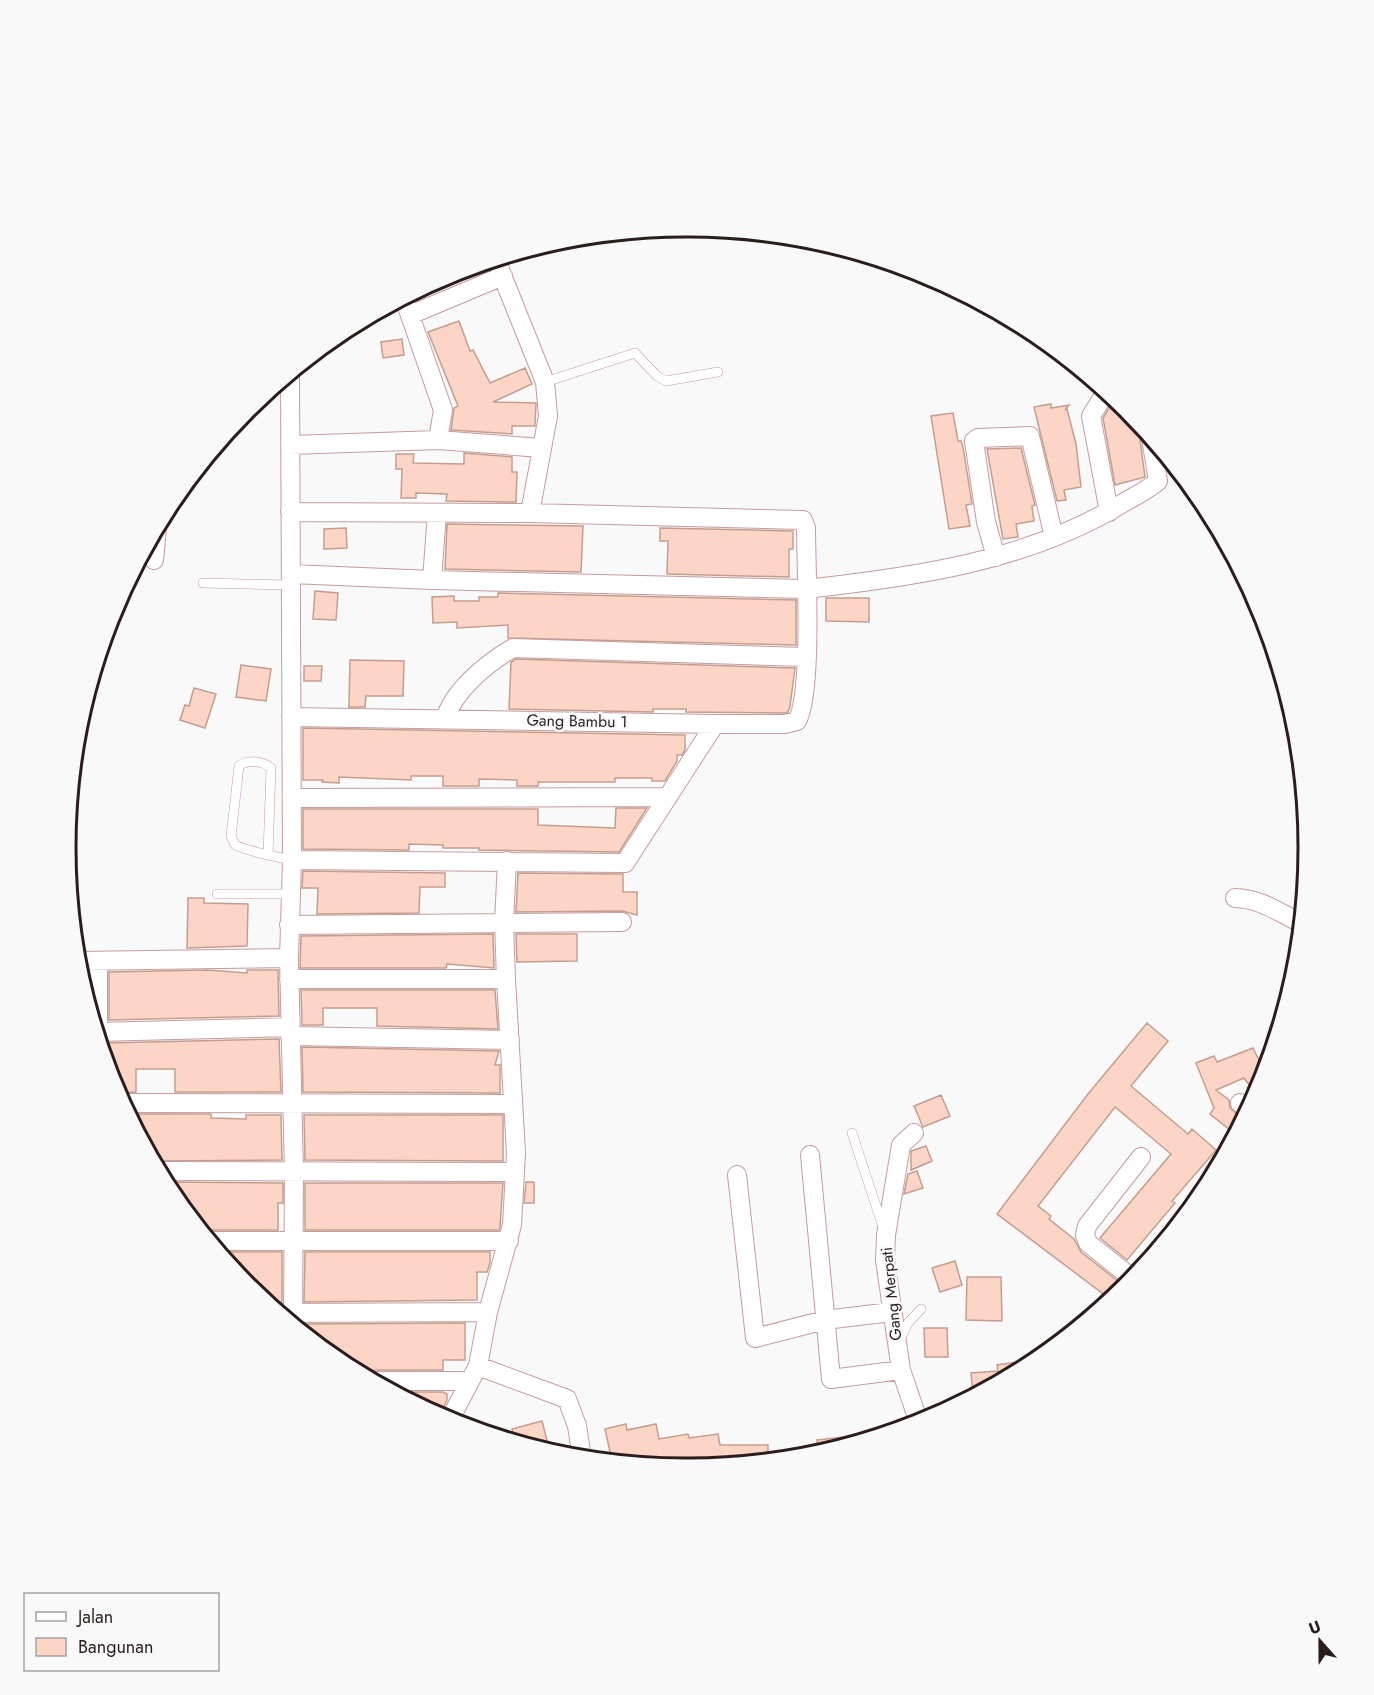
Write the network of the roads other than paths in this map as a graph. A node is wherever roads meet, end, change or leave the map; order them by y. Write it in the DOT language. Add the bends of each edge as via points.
graph roads {
  1 [pos="500,268"];
  2 [pos="407,306"];
  3 [pos="718,372"];
  4 [pos="545,382"];
  5 [pos="290,384"];
  6 [pos="1101,400"];
  7 [pos="438,440"];
  8 [pos="290,445"];
  9 [pos="541,448"];
  10 [pos="1154,455"];
  11 [pos="290,512"];
  12 [pos="1109,512"];
  13 [pos="436,513"];
  14 [pos="530,513"];
  15 [pos="1054,537"];
  16 [pos="155,547"];
  17 [pos="996,557"];
  18 [pos="154,560"];
  19 [pos="291,579"];
  20 [pos="432,580"];
  21 [pos="203,583"];
  22 [pos="806,590"];
  23 [pos="806,657"];
  24 [pos="291,717"];
  25 [pos="445,719"];
  26 [pos="715,724"];
  27 [pos="668,797"];
  28 [pos="292,798"];
  29 [pos="268,855"];
  30 [pos="292,860"];
  31 [pos="507,861"];
  32 [pos="217,894"];
  33 [pos="290,894"];
  34 [pos="1235,898"];
  35 [pos="1293,918"];
  36 [pos="622,922"];
  37 [pos="504,923"];
  38 [pos="289,925"];
  39 [pos="289,958"];
  40 [pos="87,961"];
  41 [pos="98,961"];
  42 [pos="289,979"];
  43 [pos="506,979"];
  44 [pos="98,1009"];
  45 [pos="290,1031"];
  46 [pos="106,1033"];
  47 [pos="510,1040"];
  48 [pos="291,1102"];
  49 [pos="132,1103"];
  50 [pos="511,1104"];
  51 [pos="852,1133"];
  52 [pos="914,1134"];
  53 [pos="810,1155"];
  54 [pos="1141,1157"];
  55 [pos="169,1171"];
  56 [pos="515,1172"];
  57 [pos="294,1173"];
  58 [pos="737,1175"];
  59 [pos="886,1235"];
  60 [pos="221,1241"];
  61 [pos="509,1241"];
  62 [pos="295,1242"];
  63 [pos="1125,1273"];
  64 [pos="921,1309"];
  65 [pos="289,1311"];
  66 [pos="488,1312"];
  67 [pos="891,1312"];
  68 [pos="296,1316"];
  69 [pos="825,1320"];
  70 [pos="896,1347"];
  71 [pos="901,1370"];
  72 [pos="473,1373"];
  73 [pos="390,1381"];
  74 [pos="453,1412"];
  75 [pos="916,1414"];
  76 [pos="580,1448"];
  1 -- 2 [label="street"];
  1 -- 4 [label="street"];
  2 -- 7 [label="street" via="443,410"];
  3 -- 4 [label="lane" via="666,381 635,353"];
  4 -- 9 [label="street" via="548,416"];
  5 -- 8 [label="street"];
  6 -- 12 [label="street" via="1091,416"];
  7 -- 8 [label="street"];
  7 -- 9 [label="street"];
  8 -- 11 [label="street"];
  9 -- 14 [label="street"];
  10 -- 12 [label="street" via="1158,481"];
  11 -- 13 [label="street"];
  11 -- 19 [label="street"];
  12 -- 15 [label="street"];
  13 -- 14 [label="street"];
  13 -- 20 [label="street"];
  14 -- 22 [label="street" via="800,518 806,528"];
  15 -- 17 [label="street"];
  15 -- 17 [label="street" via="1030,436 978,438 974,441 979,485"];
  16 -- 18 [label="street"];
  17 -- 22 [label="street" via="924,573"];
  19 -- 20 [label="street"];
  19 -- 21 [label="lane"];
  19 -- 24 [label="street"];
  20 -- 22 [label="street"];
  22 -- 23 [label="street"];
  23 -- 25 [label="street" via="513,648 497,657 456,697"];
  23 -- 26 [label="street, Gang Bambu 1" via="803,706 797,721"];
  24 -- 25 [label="street, Gang Bambu 1"];
  24 -- 28 [label="street"];
  25 -- 26 [label="street, Gang Bambu 1"];
  26 -- 27 [label="street"];
  27 -- 28 [label="street"];
  27 -- 31 [label="street" via="625,863"];
  28 -- 30 [label="street"];
  29 -- 29 [label="lane" via="235,845 231,836 239,766 244,762 268,765 272,772"];
  29 -- 30 [label="lane"];
  30 -- 31 [label="street"];
  30 -- 33 [label="street"];
  31 -- 37 [label="street"];
  32 -- 33 [label="lane"];
  33 -- 38 [label="street"];
  34 -- 35 [label="street" via="1263,902"];
  36 -- 37 [label="street"];
  37 -- 38 [label="street"];
  37 -- 43 [label="street"];
  38 -- 39 [label="street"];
  39 -- 41 [label="street"];
  39 -- 42 [label="street"];
  40 -- 41 [label="street"];
  41 -- 44 [label="street"];
  42 -- 43 [label="street"];
  42 -- 45 [label="street"];
  43 -- 47 [label="street"];
  45 -- 46 [label="street"];
  45 -- 47 [label="street"];
  45 -- 48 [label="street"];
  47 -- 50 [label="street"];
  48 -- 49 [label="street"];
  48 -- 50 [label="street"];
  48 -- 57 [label="street"];
  50 -- 56 [label="street"];
  51 -- 59 [label="lane"];
  52 -- 59 [label="street, Gang Merpati" via="901,1145"];
  53 -- 69 [label="street"];
  54 -- 63 [label="street" via="1087,1226 1085,1235 1088,1243"];
  55 -- 57 [label="street"];
  56 -- 57 [label="street"];
  56 -- 61 [label="street"];
  57 -- 62 [label="street"];
  58 -- 69 [label="street" via="754,1338"];
  59 -- 67 [label="street, Gang Merpati"];
  60 -- 62 [label="street"];
  61 -- 62 [label="street"];
  61 -- 66 [label="street"];
  62 -- 65 [label="street"];
  64 -- 70 [label="lane" via="908,1323"];
  66 -- 68 [label="street"];
  66 -- 72 [label="street"];
  67 -- 69 [label="street"];
  67 -- 70 [label="street, Gang Merpati"];
  69 -- 71 [label="street" via="831,1379"];
  70 -- 71 [label="street, Gang Merpati"];
  71 -- 75 [label="street, Gang Merpati"];
  72 -- 73 [label="street"];
  72 -- 74 [label="street"];
  72 -- 76 [label="street" via="569,1401"];
}
